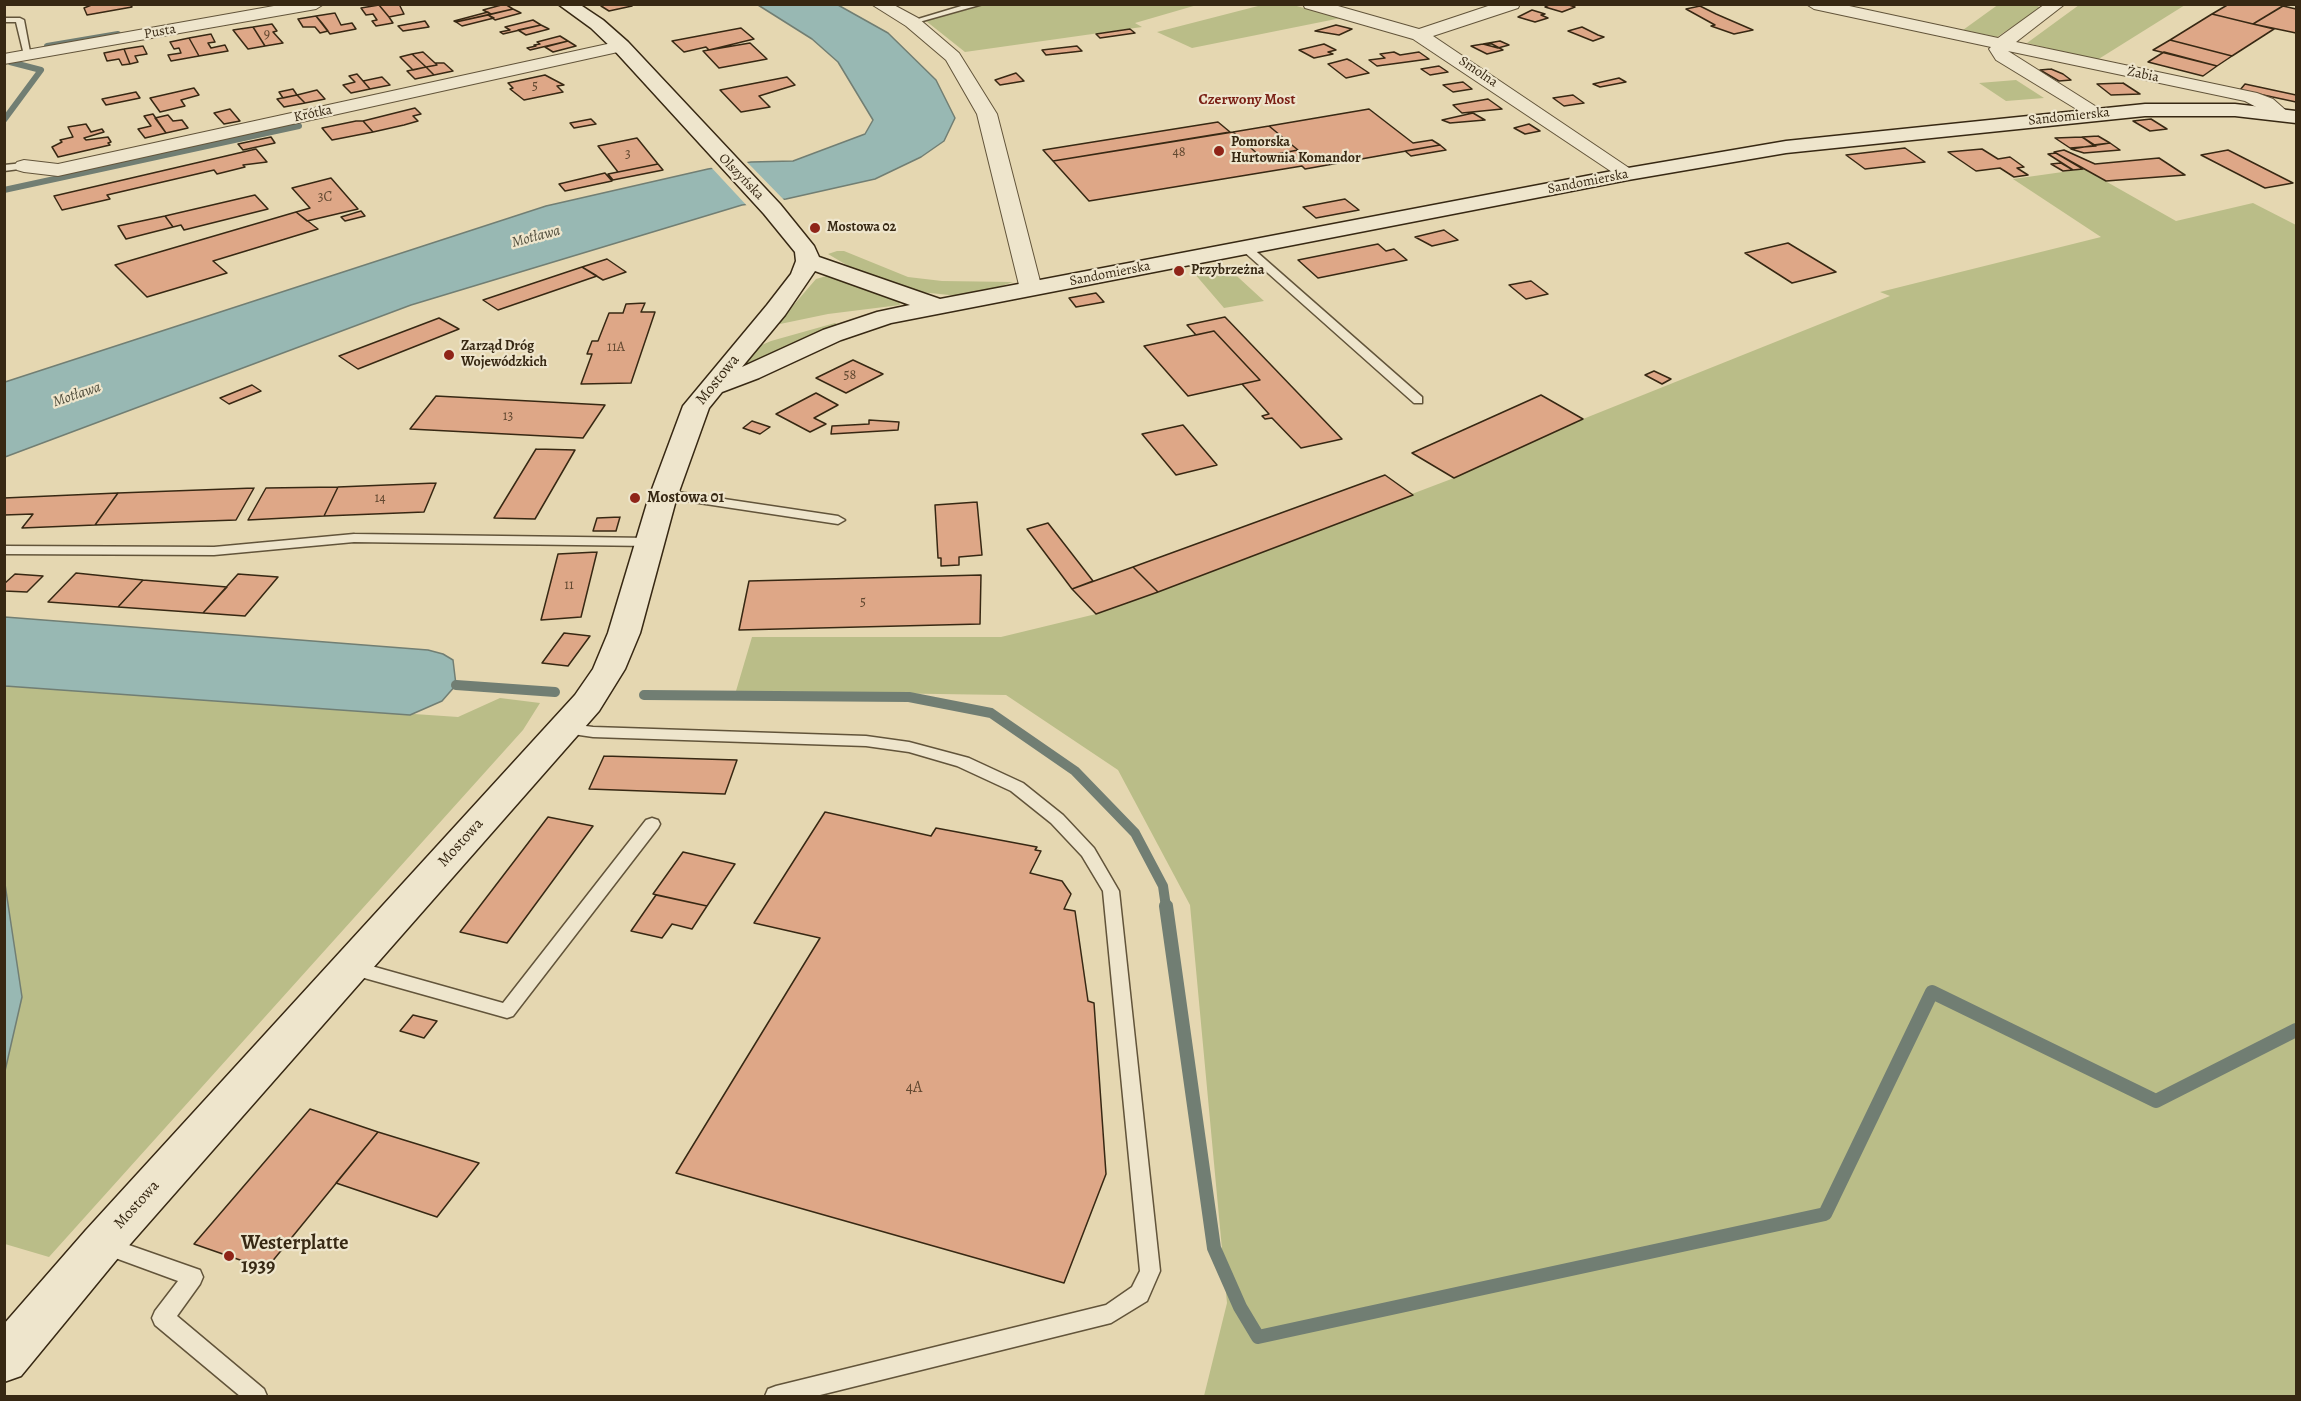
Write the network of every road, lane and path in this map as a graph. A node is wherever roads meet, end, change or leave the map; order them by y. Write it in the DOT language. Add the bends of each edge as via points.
graph roads {
  1 [pos="316,4"];
  2 [pos="566,4"];
  3 [pos="879,4"];
  4 [pos="979,4"];
  5 [pos="1311,4"];
  6 [pos="1512,4"];
  7 [pos="1814,4"];
  8 [pos="2054,5"];
  9 [pos="4,20"];
  10 [pos="912,22"];
  11 [pos="1419,35"];
  12 [pos="2000,45"];
  13 [pos="621,46"];
  14 [pos="28,55"];
  15 [pos="4,59"];
  16 [pos="2096,115"];
  17 [pos="2288,116"];
  18 [pos="24,166"];
  19 [pos="4,168"];
  20 [pos="1628,174"];
  21 [pos="1246,248"];
  22 [pos="808,261"];
  23 [pos="1031,289"];
  24 [pos="938,307"];
  25 [pos="886,317"];
  26 [pos="753,339"];
  27 [pos="710,387"];
  28 [pos="1418,400"];
  29 [pos="664,494"];
  30 [pos="838,520"];
  31 [pos="650,542"];
  32 [pos="4,550"];
  33 [pos="564,728"];
  34 [pos="652,824"];
  35 [pos="351,967"];
  36 [pos="102,1245"];
  37 [pos="4,1360"];
  38 [pos="256,1396"];
  39 [pos="776,1396"];
  1 -- 14 [label="street, Pusta"];
  2 -- 13 [label="street, Olszyńska"];
  3 -- 10 [label="street"];
  4 -- 10 [label="lane"];
  5 -- 11 [label="street, Smolna"];
  6 -- 11 [label="street"];
  7 -- 12 [label="street, Żabia"];
  8 -- 12 [label="street"];
  9 -- 14 [label="lane" via="20,20"];
  10 -- 23 [label="street" via="953,57 987,114"];
  11 -- 20 [label="street, Smolna"];
  12 -- 16 [label="street" via="2002,56"];
  12 -- 17 [label="street, Żabia" via="2250,97"];
  13 -- 18 [label="street, Krótka" via="58,170"];
  13 -- 22 [label="street, Olszyńska" via="772,209 806,251"];
  14 -- 15 [label="street, Pusta"];
  16 -- 17 [label="street, Sandomierska" via="2189,108"];
  16 -- 20 [label="street, Sandomierska" via="1786,147"];
  18 -- 19 [label="lane, Krótka"];
  20 -- 21 [label="street, Sandomierska"];
  21 -- 23 [label="street, Sandomierska"];
  21 -- 28 [label="lane"];
  22 -- 24 [label="street"];
  22 -- 26 [label="street, Mostowa" via="802,275"];
  23 -- 24 [label="street, Sandomierska"];
  24 -- 25 [label="street, Sandomierska"];
  25 -- 26 [label="street, Sandomierska" via="825,320"];
  25 -- 27 [label="street, Sandomierska" via="832,335 750,374"];
  26 -- 27 [label="street, Mostowa"];
  27 -- 29 [label="street, Mostowa" via="696,406"];
  29 -- 30 [label="lane"];
  29 -- 31 [label="street, Mostowa"];
  31 -- 32 [label="lane" via="354,538 214,551"];
  31 -- 33 [label="street, Mostowa" via="624,633 609,669 587,703"];
  33 -- 35 [label="street, Mostowa"];
  33 -- 39 [label="lane" via="866,741 909,747 963,762 1017,787 1057,819 1088,852 1111,891 1150,1271 1140,1294 1111,1313"];
  34 -- 35 [label="lane" via="507,1011"];
  35 -- 36 [label="street, Mostowa"];
  36 -- 37 [label="street, Mostowa"];
  36 -- 38 [label="lane" via="193,1277 163,1318"];
}
